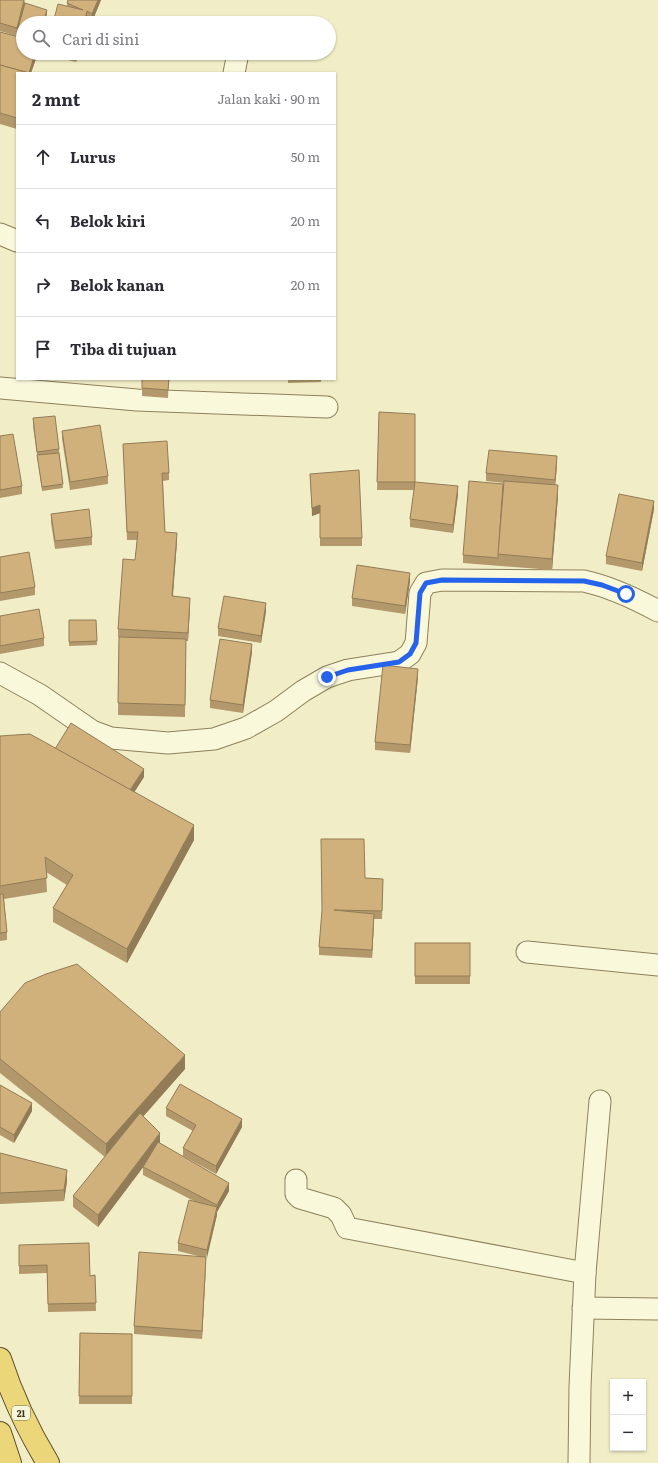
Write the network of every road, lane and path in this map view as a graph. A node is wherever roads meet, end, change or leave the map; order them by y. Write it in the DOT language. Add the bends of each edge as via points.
graph roads {
  1 [pos="237,60"];
  2 [pos="234,72"];
  3 [pos="0,234"];
  4 [pos="16,241"];
  5 [pos="0,388"];
  6 [pos="327,407"];
  7 [pos="658,611"];
  8 [pos="0,673"];
  9 [pos="527,952"];
  10 [pos="658,965"];
  11 [pos="600,1101"];
  12 [pos="296,1180"];
  13 [pos="585,1273"];
  14 [pos="583,1308"];
  15 [pos="658,1309"];
  16 [pos="0,1359"];
  17 [pos="0,1433"];
  18 [pos="10,1463"];
  19 [pos="48,1463"];
  20 [pos="579,1463"];
  1 -- 2 [label="street"];
  3 -- 4 [label="street"];
  5 -- 6 [label="street" via="137,400"];
  7 -- 8 [label="street" via="626,594 584,581 442,580 426,583 420,593 416,643 410,654 399,662 348,670 327,677 246,728 214,739 168,743 111,738 92,731 40,695"];
  9 -- 10 [label="street"];
  11 -- 13 [label="street"];
  12 -- 13 [label="street" via="296,1194 300,1198 334,1208 341,1215 347,1228"];
  13 -- 14 [label="street"];
  14 -- 15 [label="street"];
  14 -- 20 [label="street"];
  16 -- 19 [label="highway, 21" via="22,1416"];
  17 -- 18 [label="highway"];
}
